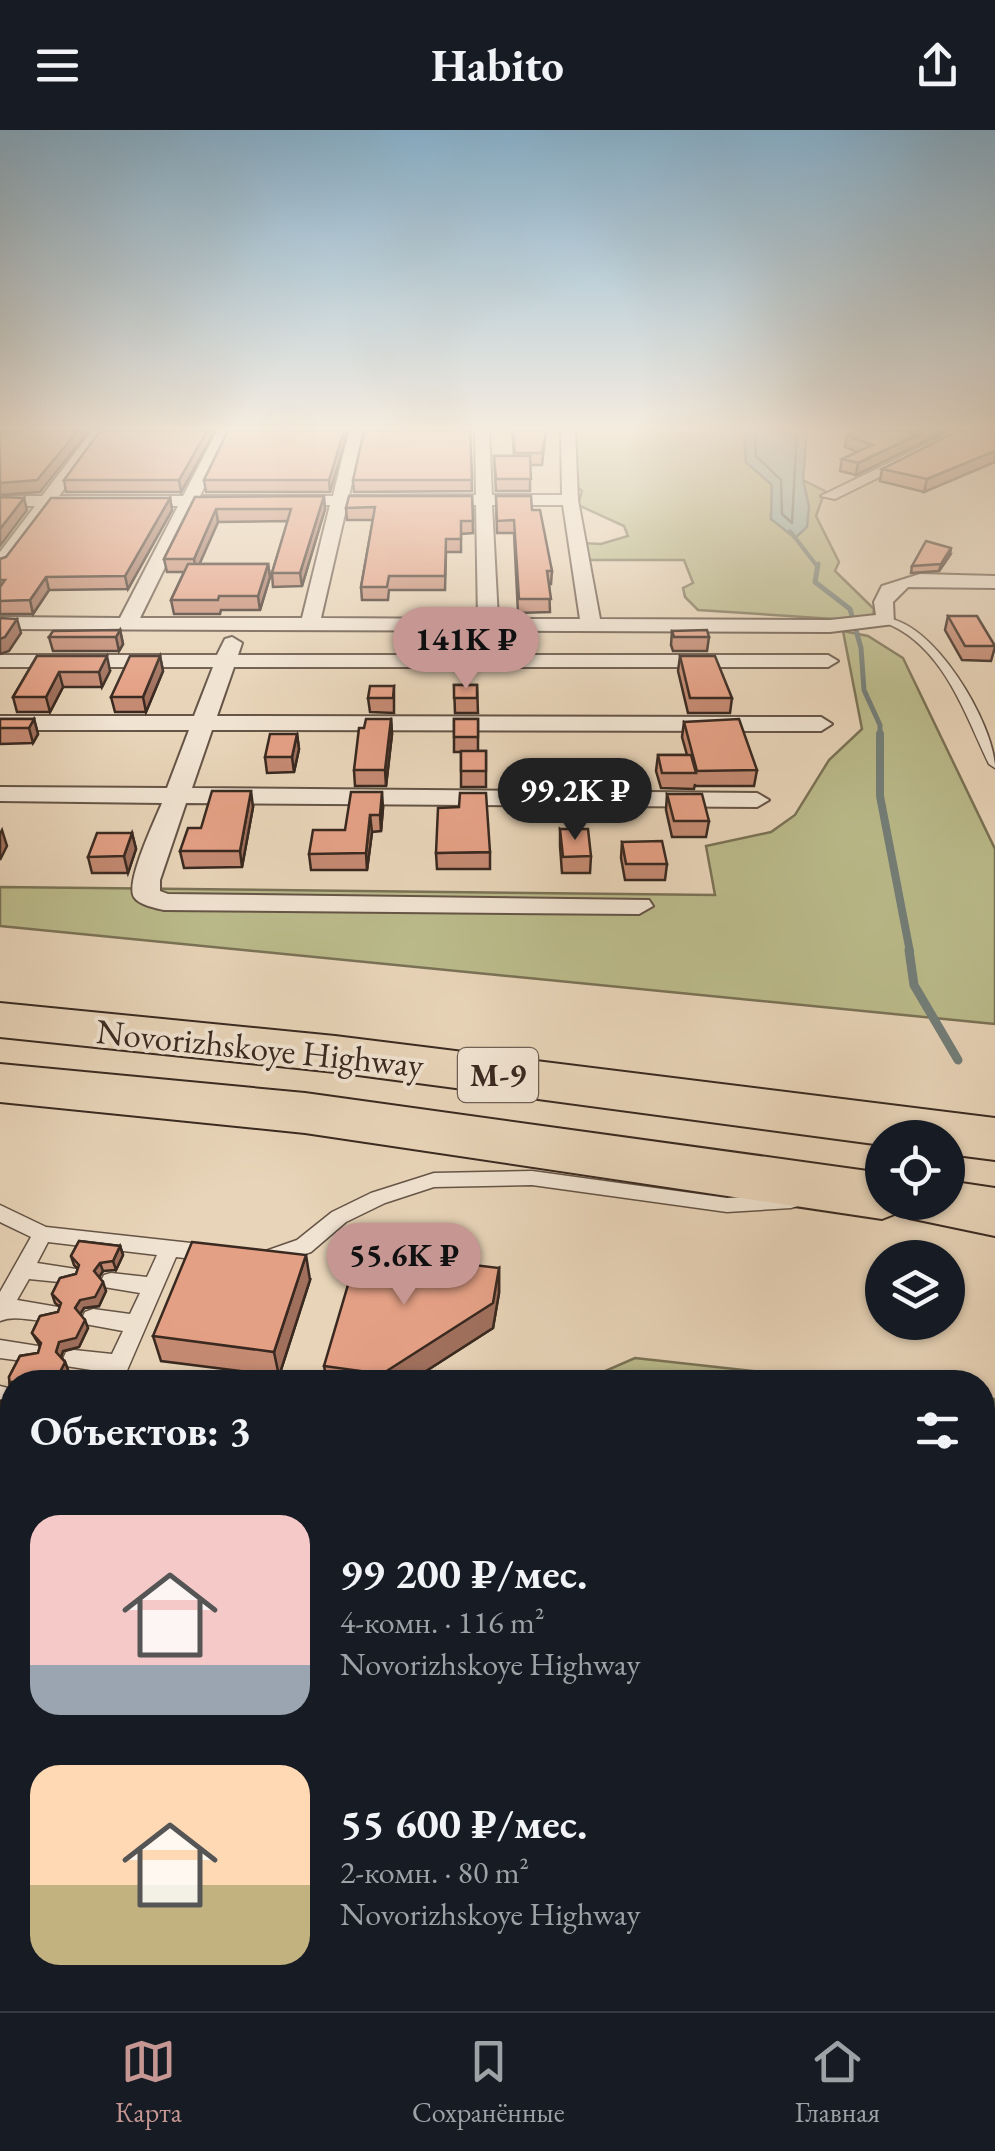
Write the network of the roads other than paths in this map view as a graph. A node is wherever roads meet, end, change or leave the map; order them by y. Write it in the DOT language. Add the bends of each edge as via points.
graph roads {
  1 [pos="34,519"];
  2 [pos="179,519"];
  3 [pos="332,519"];
  4 [pos="484,519"];
  5 [pos="573,519"];
  6 [pos="0,564"];
  7 [pos="995,582"];
  8 [pos="887,620"];
  9 [pos="0,623"];
  10 [pos="127,624"];
  11 [pos="239,625"];
  12 [pos="310,625"];
  13 [pos="488,625"];
  14 [pos="591,626"];
  15 [pos="0,661"];
  16 [pos="225,661"];
  17 [pos="828,661"];
  18 [pos="0,723"];
  19 [pos="202,723"];
  20 [pos="821,724"];
  21 [pos="995,764"];
  22 [pos="0,794"];
  23 [pos="177,794"];
  24 [pos="757,800"];
  25 [pos="639,906"];
  26 [pos="0,1020"];
  27 [pos="0,1083"];
  28 [pos="995,1140"];
  29 [pos="865,1194"];
  30 [pos="865,1197"];
  31 [pos="965,1207"];
  32 [pos="995,1212"];
  33 [pos="0,1213"];
  34 [pos="42,1234"];
  35 [pos="170,1248"];
  36 [pos="23,1270"];
  37 [pos="69,1275"];
  38 [pos="110,1280"];
  39 [pos="153,1286"];
  40 [pos="1,1310"];
  41 [pos="50,1313"];
  42 [pos="93,1318"];
  43 [pos="136,1324"];
  44 [pos="0,1349"];
  45 [pos="30,1353"];
  46 [pos="74,1358"];
  47 [pos="105,1370"];
  48 [pos="117,1370"];
  1 -- 6 [label="street"];
  2 -- 10 [label="street"];
  3 -- 12 [label="street"];
  4 -- 13 [label="street"];
  5 -- 14 [label="street"];
  7 -- 8 [label="street" via="898,582 884,593"];
  8 -- 14 [label="street"];
  8 -- 21 [label="lane" via="924,638"];
  9 -- 10 [label="street"];
  10 -- 11 [label="street"];
  11 -- 12 [label="street"];
  11 -- 16 [label="street"];
  12 -- 13 [label="street"];
  13 -- 14 [label="street"];
  15 -- 16 [label="street"];
  16 -- 17 [label="street"];
  16 -- 19 [label="street"];
  18 -- 19 [label="street"];
  19 -- 20 [label="street"];
  19 -- 23 [label="street"];
  22 -- 23 [label="street"];
  23 -- 24 [label="street"];
  23 -- 25 [label="street" via="146,880 146,895 164,902"];
  26 -- 28 [label="highway, Novorizhskoye Highway / М-9" via="354,1056"];
  27 -- 29 [label="highway, Novorizhskoye Highway / М-9" via="306,1113"];
  30 -- 35 [label="lane" via="727,1205 532,1178 434,1180 339,1217 304,1246 265,1260"];
  31 -- 32 [label="highway"];
  33 -- 34 [label="lane"];
  34 -- 35 [label="lane"];
  34 -- 36 [label="lane"];
  35 -- 39 [label="lane"];
  36 -- 37 [label="lane"];
  36 -- 40 [label="lane"];
  38 -- 39 [label="lane"];
  39 -- 43 [label="lane"];
  40 -- 41 [label="lane"];
  42 -- 43 [label="lane"];
  43 -- 48 [label="lane"];
  44 -- 45 [label="lane"];
  46 -- 47 [label="lane"];
}
